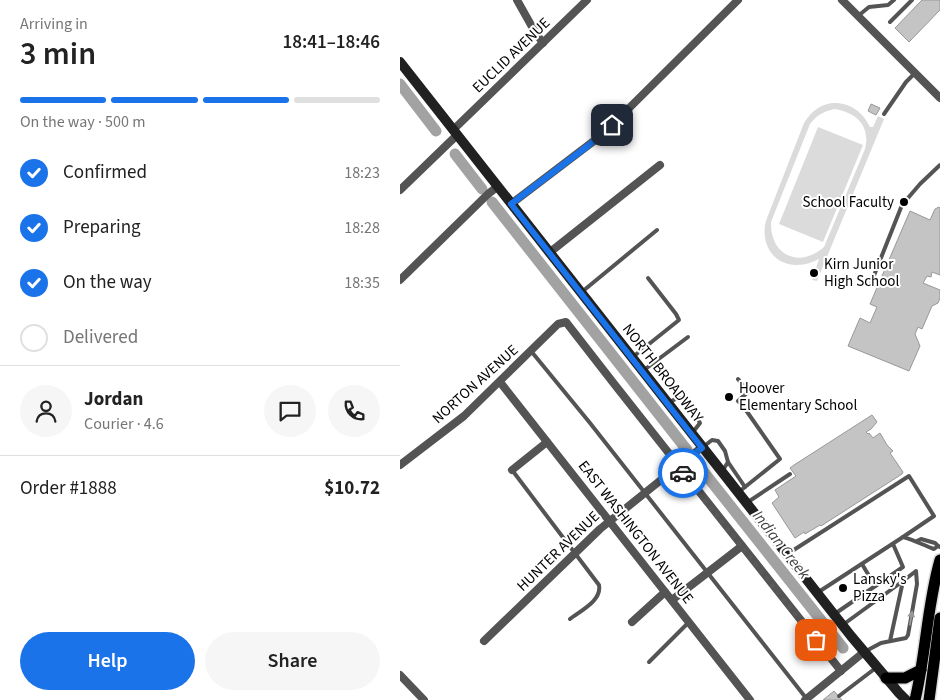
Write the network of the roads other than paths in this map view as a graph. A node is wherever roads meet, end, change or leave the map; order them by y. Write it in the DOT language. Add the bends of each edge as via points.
graph roads {
  1 [pos="517,0"];
  2 [pos="587,0"];
  3 [pos="738,0"];
  4 [pos="842,0"];
  5 [pos="894,0"];
  6 [pos="912,0"];
  7 [pos="858,16"];
  8 [pos="890,22"];
  9 [pos="543,43"];
  10 [pos="400,62"];
  11 [pos="915,73"];
  12 [pos="940,98"];
  13 [pos="884,114"];
  14 [pos="455,133"];
  15 [pos="940,164"];
  16 [pos="660,165"];
  17 [pos="497,187"];
  18 [pos="400,190"];
  19 [pos="511,204"];
  20 [pos="658,230"];
  21 [pos="549,252"];
  22 [pos="648,278"];
  23 [pos="400,280"];
  24 [pos="871,283"];
  25 [pos="581,293"];
  26 [pos="688,337"];
  27 [pos="532,351"];
  28 [pos="632,358"];
  29 [pos="643,372"];
  30 [pos="738,379"];
  31 [pos="500,382"];
  32 [pos="547,442"];
  33 [pos="702,448"];
  34 [pos="728,462"];
  35 [pos="400,465"];
  36 [pos="678,466"];
  37 [pos="512,470"];
  38 [pos="722,472"];
  39 [pos="790,474"];
  40 [pos="742,490"];
  41 [pos="644,493"];
  42 [pos="746,503"];
  43 [pos="610,521"];
  44 [pos="903,537"];
  45 [pos="893,544"];
  46 [pos="742,546"];
  47 [pos="939,547"];
  48 [pos="575,553"];
  49 [pos="787,555"];
  50 [pos="940,560"];
  51 [pos="862,564"];
  52 [pos="708,573"];
  53 [pos="903,580"];
  54 [pos="875,586"];
  55 [pos="665,592"];
  56 [pos="817,593"];
  57 [pos="672,600"];
  58 [pos="834,615"];
  59 [pos="940,618"];
  60 [pos="570,619"];
  61 [pos="632,622"];
  62 [pos="689,622"];
  63 [pos="842,626"];
  64 [pos="484,641"];
  65 [pos="890,641"];
  66 [pos="864,652"];
  67 [pos="649,662"];
  68 [pos="877,667"];
  69 [pos="921,670"];
  70 [pos="841,671"];
  71 [pos="401,678"];
  72 [pos="886,678"];
  73 [pos="838,696"];
  74 [pos="806,699"];
  75 [pos="424,700"];
  76 [pos="750,700"];
  77 [pos="906,700"];
  78 [pos="915,700"];
  79 [pos="929,700"];
  1 -- 9 [label="street"];
  2 -- 9 [label="street, EUCLID AVENUE"];
  3 -- 19 [label="street" via="607,130"];
  4 -- 7 [label="street"];
  5 -- 7 [label="lane" via="888,5 869,7"];
  6 -- 8 [label="lane"];
  7 -- 11 [label="street"];
  9 -- 14 [label="street, EUCLID AVENUE"];
  10 -- 14 [label="main road, NORTH BROADWAY"];
  11 -- 12 [label="street"];
  11 -- 13 [label="lane"];
  14 -- 17 [label="main road, NORTH BROADWAY"];
  14 -- 18 [label="street, EUCLID AVENUE"];
  15 -- 24 [label="lane" via="902,206"];
  16 -- 21 [label="street"];
  17 -- 19 [label="main road, NORTH BROADWAY"];
  17 -- 23 [label="street"];
  19 -- 21 [label="main road, NORTH BROADWAY"];
  20 -- 25 [label="lane"];
  21 -- 25 [label="main road, NORTH BROADWAY"];
  22 -- 28 [label="lane" via="679,320"];
  25 -- 28 [label="main road, NORTH BROADWAY"];
  26 -- 29 [label="lane"];
  27 -- 31 [label="street, NORTON AVENUE"];
  27 -- 36 [label="street, NORTON AVENUE" via="558,324 566,322"];
  27 -- 41 [label="lane"];
  28 -- 29 [label="main road, NORTH BROADWAY"];
  29 -- 33 [label="main road, NORTH BROADWAY"];
  30 -- 40 [label="lane" via="748,392 738,401 780,458"];
  31 -- 32 [label="street, EAST WASHINGTON AVENUE"];
  31 -- 35 [label="street, NORTON AVENUE" via="464,416"];
  32 -- 37 [label="street"];
  32 -- 43 [label="street, EAST WASHINGTON AVENUE"];
  33 -- 34 [label="lane" via="712,440 718,441"];
  33 -- 36 [label="street, HUNTER AVENUE"];
  33 -- 38 [label="main road, NORTH BROADWAY"];
  34 -- 38 [label="lane"];
  34 -- 40 [label="lane"];
  36 -- 41 [label="street, HUNTER AVENUE"];
  36 -- 46 [label="street"];
  37 -- 48 [label="lane"];
  38 -- 40 [label="main road, NORTH BROADWAY"];
  39 -- 42 [label="lane"];
  40 -- 42 [label="main road, NORTH BROADWAY"];
  41 -- 43 [label="street, HUNTER AVENUE"];
  41 -- 52 [label="lane"];
  42 -- 49 [label="main road, NORTH BROADWAY"];
  43 -- 48 [label="street, HUNTER AVENUE"];
  43 -- 55 [label="street, EAST WASHINGTON AVENUE"];
  44 -- 45 [label="lane"];
  44 -- 47 [label="lane" via="921,539"];
  44 -- 49 [label="lane" via="934,516 909,476"];
  45 -- 51 [label="lane"];
  45 -- 54 [label="lane" via="903,566"];
  46 -- 52 [label="street"];
  46 -- 70 [label="street"];
  48 -- 60 [label="lane" via="599,585 600,593"];
  48 -- 64 [label="street, HUNTER AVENUE"];
  49 -- 56 [label="main road, NORTH BROADWAY"];
  50 -- 69 [label="main road"];
  51 -- 54 [label="lane"];
  51 -- 56 [label="lane"];
  52 -- 57 [label="street"];
  52 -- 74 [label="lane"];
  53 -- 63 [label="lane"];
  53 -- 65 [label="lane"];
  65 -- 53 [label="lane, one-way" via="908,635 917,584 916,572"];
  54 -- 58 [label="lane"];
  55 -- 57 [label="street, EAST WASHINGTON AVENUE"];
  55 -- 61 [label="street"];
  56 -- 58 [label="main road, NORTH BROADWAY"];
  57 -- 62 [label="street, EAST WASHINGTON AVENUE"];
  58 -- 63 [label="main road, NORTH BROADWAY"];
  59 -- 79 [label="main road"];
  62 -- 67 [label="lane"];
  62 -- 76 [label="street, EAST WASHINGTON AVENUE"];
  63 -- 66 [label="main road, NORTH BROADWAY"];
  65 -- 66 [label="lane"];
  66 -- 68 [label="main road, NORTH BROADWAY"];
  66 -- 70 [label="street"];
  68 -- 72 [label="main road, NORTH BROADWAY"];
  68 -- 73 [label="lane"];
  69 -- 72 [label="main road" via="905,678"];
  69 -- 78 [label="main road"];
  70 -- 74 [label="street"];
  71 -- 75 [label="street"];
  72 -- 77 [label="main road, NORTH BROADWAY"];
}
